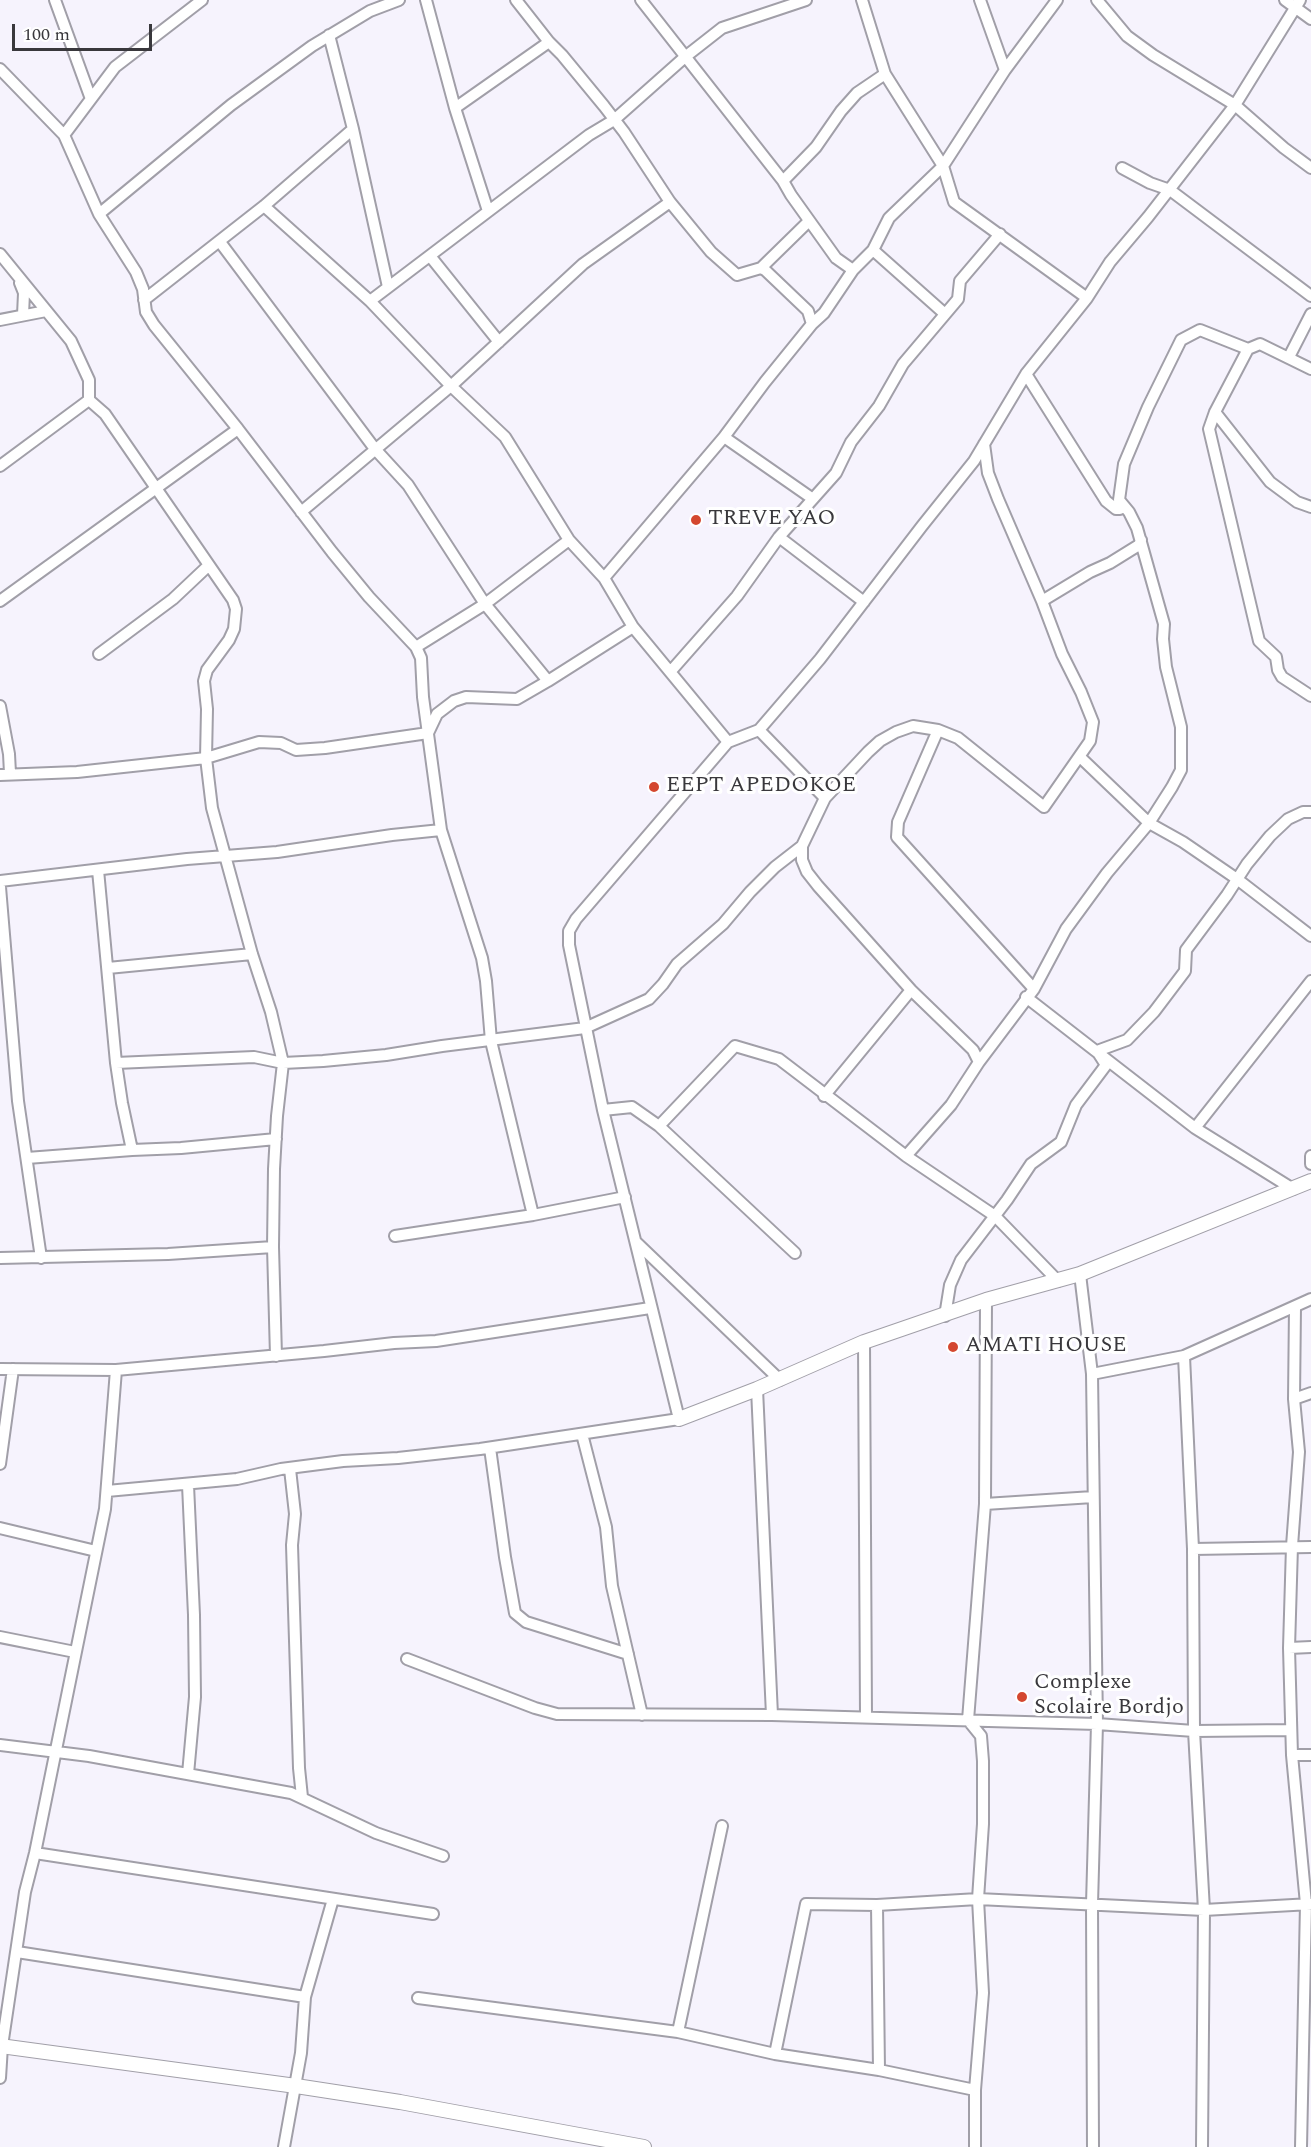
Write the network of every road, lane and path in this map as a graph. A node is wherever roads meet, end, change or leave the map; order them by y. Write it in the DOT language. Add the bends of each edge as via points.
graph roads {
  1 [pos="55,0"];
  2 [pos="202,0"];
  3 [pos="399,0"];
  4 [pos="426,0"];
  5 [pos="516,0"];
  6 [pos="641,0"];
  7 [pos="806,0"];
  8 [pos="862,0"];
  9 [pos="980,0"];
  10 [pos="1057,0"];
  11 [pos="1097,0"];
  12 [pos="1285,0"];
  13 [pos="1298,4"];
  14 [pos="1311,19"];
  15 [pos="329,35"];
  16 [pos="549,42"];
  17 [pos="685,57"];
  18 [pos="0,69"];
  19 [pos="1005,70"];
  20 [pos="885,74"];
  21 [pos="91,99"];
  22 [pos="1235,105"];
  23 [pos="455,108"];
  24 [pos="614,120"];
  25 [pos="353,129"];
  26 [pos="64,135"];
  27 [pos="943,166"];
  28 [pos="1122,168"];
  29 [pos="1311,168"];
  30 [pos="783,180"];
  31 [pos="1170,190"];
  32 [pos="670,202"];
  33 [pos="264,206"];
  34 [pos="488,211"];
  35 [pos="99,214"];
  36 [pos="809,221"];
  37 [pos="1000,234"];
  38 [pos="220,242"];
  39 [pos="873,250"];
  40 [pos="0,254"];
  41 [pos="429,256"];
  42 [pos="761,268"];
  43 [pos="853,270"];
  44 [pos="19,279"];
  45 [pos="388,287"];
  46 [pos="1311,296"];
  47 [pos="1087,298"];
  48 [pos="144,300"];
  49 [pos="370,301"];
  50 [pos="46,311"];
  51 [pos="945,314"];
  52 [pos="1311,314"];
  53 [pos="23,315"];
  54 [pos="0,320"];
  55 [pos="812,324"];
  56 [pos="499,342"];
  57 [pos="1248,349"];
  58 [pos="1288,357"];
  59 [pos="1311,369"];
  60 [pos="1026,374"];
  61 [pos="452,386"];
  62 [pos="89,400"];
  63 [pos="1215,412"];
  64 [pos="238,429"];
  65 [pos="724,437"];
  66 [pos="984,444"];
  67 [pos="375,449"];
  68 [pos="0,466"];
  69 [pos="156,488"];
  70 [pos="813,499"];
  71 [pos="1119,500"];
  72 [pos="1311,507"];
  73 [pos="301,512"];
  74 [pos="779,537"];
  75 [pos="569,540"];
  76 [pos="1141,540"];
  77 [pos="208,566"];
  78 [pos="604,578"];
  79 [pos="0,601"];
  80 [pos="1042,601"];
  81 [pos="864,602"];
  82 [pos="485,604"];
  83 [pos="633,627"];
  84 [pos="416,647"];
  85 [pos="99,654"];
  86 [pos="671,671"];
  87 [pos="548,681"];
  88 [pos="1311,696"];
  89 [pos="0,706"];
  90 [pos="759,730"];
  91 [pos="938,730"];
  92 [pos="428,733"];
  93 [pos="728,742"];
  94 [pos="1080,757"];
  95 [pos="206,758"];
  96 [pos="5,774"];
  97 [pos="825,798"];
  98 [pos="1311,812"];
  99 [pos="1149,823"];
  100 [pos="441,830"];
  101 [pos="802,846"];
  102 [pos="224,856"];
  103 [pos="98,870"];
  104 [pos="1237,879"];
  105 [pos="0,881"];
  106 [pos="0,887"];
  107 [pos="1311,936"];
  108 [pos="252,954"];
  109 [pos="108,968"];
  110 [pos="1311,981"];
  111 [pos="911,990"];
  112 [pos="1030,993"];
  113 [pos="585,1028"];
  114 [pos="490,1041"];
  115 [pos="1096,1052"];
  116 [pos="979,1062"];
  117 [pos="283,1063"];
  118 [pos="116,1064"];
  119 [pos="824,1096"];
  120 [pos="603,1110"];
  121 [pos="659,1126"];
  122 [pos="1195,1128"];
  123 [pos="276,1139"];
  124 [pos="132,1150"];
  125 [pos="906,1156"];
  126 [pos="1311,1156"];
  127 [pos="27,1158"];
  128 [pos="1311,1164"];
  129 [pos="1311,1181"];
  130 [pos="1293,1189"];
  131 [pos="625,1197"];
  132 [pos="533,1215"];
  133 [pos="995,1216"];
  134 [pos="395,1236"];
  135 [pos="636,1242"];
  136 [pos="273,1247"];
  137 [pos="795,1253"];
  138 [pos="0,1258"];
  139 [pos="41,1258"];
  140 [pos="1080,1274"];
  141 [pos="1058,1281"];
  142 [pos="1311,1299"];
  143 [pos="986,1300"];
  144 [pos="1295,1307"];
  145 [pos="650,1308"];
  146 [pos="945,1316"];
  147 [pos="864,1342"];
  148 [pos="276,1356"];
  149 [pos="1184,1356"];
  150 [pos="0,1369"];
  151 [pos="13,1369"];
  152 [pos="116,1370"];
  153 [pos="1092,1374"];
  154 [pos="780,1380"];
  155 [pos="758,1389"];
  156 [pos="1311,1393"];
  157 [pos="1294,1400"];
  158 [pos="679,1419"];
  159 [pos="582,1434"];
  160 [pos="490,1448"];
  161 [pos="1311,1451"];
  162 [pos="1299,1452"];
  163 [pos="0,1464"];
  164 [pos="290,1469"];
  165 [pos="188,1485"];
  166 [pos="107,1491"];
  167 [pos="1093,1497"];
  168 [pos="985,1504"];
  169 [pos="0,1528"];
  170 [pos="1292,1546"];
  171 [pos="1311,1547"];
  172 [pos="1193,1549"];
  173 [pos="96,1551"];
  174 [pos="0,1637"];
  175 [pos="1311,1647"];
  176 [pos="1289,1648"];
  177 [pos="75,1652"];
  178 [pos="628,1654"];
  179 [pos="407,1659"];
  180 [pos="642,1715"];
  181 [pos="772,1715"];
  182 [pos="866,1717"];
  183 [pos="968,1720"];
  184 [pos="1097,1724"];
  185 [pos="1291,1730"];
  186 [pos="1194,1731"];
  187 [pos="0,1746"];
  188 [pos="55,1753"];
  189 [pos="1292,1755"];
  190 [pos="1311,1755"];
  191 [pos="188,1774"];
  192 [pos="302,1797"];
  193 [pos="722,1826"];
  194 [pos="35,1853"];
  195 [pos="443,1856"];
  196 [pos="333,1899"];
  197 [pos="978,1899"];
  198 [pos="1092,1904"];
  199 [pos="1309,1904"];
  200 [pos="878,1905"];
  201 [pos="1204,1910"];
  202 [pos="434,1914"];
  203 [pos="17,1952"];
  204 [pos="305,1997"];
  205 [pos="418,1998"];
  206 [pos="678,2032"];
  207 [pos="1,2046"];
  208 [pos="775,2054"];
  209 [pos="879,2070"];
  210 [pos="0,2078"];
  211 [pos="296,2086"];
  212 [pos="975,2090"];
  213 [pos="284,2147"];
  214 [pos="644,2147"];
  215 [pos="975,2147"];
  216 [pos="1093,2147"];
  217 [pos="1202,2147"];
  218 [pos="1301,2147"];
  1 -- 21 [label="street"];
  2 -- 21 [label="street" via="115,67"];
  3 -- 15 [label="street" via="370,11"];
  4 -- 23 [label="street"];
  5 -- 16 [label="street"];
  6 -- 17 [label="street"];
  7 -- 17 [label="street" via="722,28"];
  8 -- 20 [label="street"];
  9 -- 19 [label="street"];
  10 -- 19 [label="street"];
  11 -- 22 [label="street" via="1127,36"];
  12 -- 13 [label="street"];
  13 -- 14 [label="street"];
  13 -- 22 [label="street"];
  15 -- 25 [label="street"];
  15 -- 35 [label="street" via="231,105"];
  16 -- 23 [label="street"];
  16 -- 24 [label="street"];
  17 -- 24 [label="street"];
  17 -- 30 [label="street"];
  18 -- 26 [label="street"];
  19 -- 27 [label="street"];
  20 -- 27 [label="street"];
  20 -- 30 [label="street" via="856,93 816,147"];
  21 -- 26 [label="street"];
  22 -- 29 [label="street"];
  22 -- 31 [label="street"];
  23 -- 34 [label="street"];
  24 -- 32 [label="street"];
  24 -- 34 [label="street"];
  25 -- 33 [label="street"];
  25 -- 45 [label="street"];
  26 -- 35 [label="street"];
  27 -- 37 [label="street" via="954,202"];
  27 -- 39 [label="street" via="889,218"];
  28 -- 31 [label="street"];
  30 -- 36 [label="street"];
  31 -- 46 [label="street"];
  31 -- 47 [label="street" via="1110,262"];
  32 -- 42 [label="street" via="733,273 742,275"];
  32 -- 56 [label="street" via="583,264"];
  33 -- 38 [label="street"];
  33 -- 49 [label="street"];
  34 -- 41 [label="street"];
  35 -- 48 [label="street" via="136,272"];
  36 -- 42 [label="street"];
  36 -- 43 [label="street" via="836,258"];
  37 -- 47 [label="street"];
  37 -- 51 [label="street" via="960,281 957,299"];
  38 -- 48 [label="street"];
  38 -- 67 [label="street"];
  39 -- 43 [label="street"];
  39 -- 51 [label="street"];
  40 -- 44 [label="street"];
  41 -- 45 [label="street"];
  41 -- 56 [label="street"];
  42 -- 55 [label="street" via="808,311"];
  43 -- 55 [label="street"];
  44 -- 50 [label="street"];
  44 -- 53 [label="street" via="24,293"];
  45 -- 49 [label="street"];
  47 -- 60 [label="street"];
  48 -- 64 [label="street" via="154,325"];
  49 -- 61 [label="street"];
  50 -- 53 [label="street"];
  50 -- 62 [label="street" via="81,359 90,380"];
  51 -- 70 [label="street" via="903,364 879,406 851,442 836,473"];
  52 -- 58 [label="street"];
  53 -- 54 [label="street"];
  55 -- 65 [label="street"];
  56 -- 61 [label="street"];
  57 -- 58 [label="street" via="1260,344"];
  57 -- 63 [label="street"];
  57 -- 71 [label="street" via="1200,330 1181,340 1124,464"];
  58 -- 59 [label="street"];
  60 -- 66 [label="street"];
  60 -- 71 [label="street" via="1106,501 1120,509 1123,506"];
  61 -- 67 [label="street"];
  61 -- 75 [label="street" via="505,437"];
  62 -- 68 [label="street"];
  62 -- 69 [label="street" via="105,414"];
  63 -- 72 [label="street" via="1270,482 1297,502"];
  63 -- 88 [label="street" via="1209,429 1258,641 1276,657 1282,677"];
  64 -- 69 [label="street"];
  64 -- 73 [label="street"];
  65 -- 70 [label="street"];
  65 -- 78 [label="street"];
  66 -- 80 [label="street" via="988,473"];
  66 -- 81 [label="street" via="975,461"];
  67 -- 73 [label="street"];
  67 -- 82 [label="street" via="408,485"];
  69 -- 77 [label="street"];
  69 -- 79 [label="street"];
  70 -- 74 [label="street"];
  71 -- 76 [label="street"];
  73 -- 84 [label="street" via="369,597"];
  74 -- 81 [label="street"];
  74 -- 86 [label="street" via="737,596"];
  75 -- 78 [label="street"];
  75 -- 82 [label="street"];
  76 -- 80 [label="street" via="1110,563"];
  76 -- 99 [label="street" via="1164,624 1166,667 1181,727 1181,770"];
  77 -- 85 [label="street" via="173,599"];
  77 -- 95 [label="street" via="236,609 234,629 204,681"];
  78 -- 83 [label="street"];
  80 -- 94 [label="street" via="1093,722 1090,741"];
  81 -- 90 [label="street"];
  82 -- 84 [label="street"];
  82 -- 87 [label="street"];
  83 -- 86 [label="street"];
  83 -- 87 [label="street"];
  84 -- 92 [label="street"];
  86 -- 93 [label="street"];
  87 -- 92 [label="street" via="517,699 466,697 454,701 437,714"];
  89 -- 96 [label="street" via="9,754"];
  90 -- 93 [label="street"];
  90 -- 97 [label="street"];
  91 -- 94 [label="street" via="958,738 1044,807"];
  91 -- 97 [label="street" via="913,726 880,741"];
  91 -- 112 [label="street" via="898,822 897,837"];
  92 -- 95 [label="street" via="296,750 281,743 259,742"];
  92 -- 100 [label="street"];
  93 -- 113 [label="street" via="569,931"];
  94 -- 99 [label="street"];
  95 -- 96 [label="street"];
  95 -- 102 [label="street" via="212,808"];
  97 -- 101 [label="street"];
  98 -- 104 [label="street" via="1299,813 1283,824 1264,842"];
  99 -- 104 [label="street"];
  99 -- 112 [label="street" via="1075,916"];
  100 -- 102 [label="street"];
  100 -- 114 [label="street" via="482,958"];
  101 -- 111 [label="street" via="807,872"];
  101 -- 113 [label="street" via="775,867 723,924 677,964 649,999"];
  102 -- 103 [label="street"];
  102 -- 108 [label="street"];
  103 -- 105 [label="street"];
  103 -- 109 [label="street"];
  104 -- 107 [label="street"];
  104 -- 115 [label="street" via="1186,950 1185,971 1164,1000 1127,1040"];
  106 -- 127 [label="street" via="18,1101"];
  108 -- 109 [label="street"];
  108 -- 117 [label="street"];
  109 -- 118 [label="street"];
  110 -- 122 [label="street"];
  111 -- 116 [label="street" via="973,1050"];
  111 -- 119 [label="street"];
  112 -- 115 [label="street"];
  112 -- 116 [label="street"];
  113 -- 114 [label="street"];
  113 -- 120 [label="street"];
  114 -- 117 [label="street"];
  114 -- 132 [label="street"];
  115 -- 122 [label="street"];
  115 -- 133 [label="street" via="1106,1065 1076,1105 1061,1142 1031,1164"];
  116 -- 125 [label="street" via="951,1105"];
  117 -- 118 [label="street" via="254,1057"];
  117 -- 123 [label="street"];
  118 -- 124 [label="street"];
  119 -- 121 [label="street" via="779,1059 735,1046"];
  119 -- 125 [label="street"];
  120 -- 121 [label="street" via="632,1107"];
  120 -- 131 [label="street"];
  121 -- 137 [label="street"];
  122 -- 130 [label="street"];
  123 -- 124 [label="street"];
  123 -- 136 [label="street"];
  124 -- 127 [label="street"];
  125 -- 133 [label="street"];
  126 -- 128 [label="street"];
  127 -- 139 [label="street"];
  129 -- 130 [label="street"];
  130 -- 140 [label="street"];
  131 -- 132 [label="street"];
  131 -- 135 [label="street"];
  132 -- 134 [label="street"];
  133 -- 141 [label="street"];
  133 -- 146 [label="street" via="961,1260 950,1285"];
  135 -- 145 [label="street"];
  135 -- 154 [label="street"];
  136 -- 139 [label="street"];
  136 -- 148 [label="street"];
  138 -- 139 [label="street"];
  140 -- 141 [label="street"];
  140 -- 153 [label="street"];
  141 -- 143 [label="street"];
  142 -- 144 [label="street"];
  143 -- 146 [label="street"];
  143 -- 168 [label="street"];
  144 -- 149 [label="street"];
  144 -- 157 [label="street"];
  145 -- 148 [label="street" via="445,1340"];
  145 -- 158 [label="street"];
  146 -- 147 [label="street"];
  147 -- 154 [label="street"];
  147 -- 182 [label="street"];
  148 -- 152 [label="street"];
  149 -- 153 [label="street"];
  149 -- 172 [label="street"];
  150 -- 151 [label="street"];
  151 -- 152 [label="street"];
  151 -- 163 [label="street"];
  152 -- 166 [label="street"];
  153 -- 167 [label="street"];
  154 -- 155 [label="street"];
  155 -- 158 [label="street"];
  155 -- 181 [label="street"];
  156 -- 157 [label="street"];
  157 -- 162 [label="street"];
  158 -- 159 [label="street"];
  159 -- 160 [label="street"];
  159 -- 178 [label="street" via="606,1527 612,1586"];
  160 -- 164 [label="street"];
  160 -- 178 [label="street" via="515,1613 526,1622"];
  161 -- 162 [label="street"];
  162 -- 170 [label="street"];
  164 -- 165 [label="street"];
  164 -- 192 [label="street" via="295,1514 292,1545"];
  165 -- 166 [label="street"];
  165 -- 191 [label="street" via="195,1689"];
  166 -- 173 [label="street"];
  167 -- 168 [label="street"];
  167 -- 184 [label="street"];
  168 -- 183 [label="street"];
  169 -- 173 [label="street"];
  170 -- 171 [label="street"];
  170 -- 172 [label="street"];
  170 -- 176 [label="street"];
  172 -- 186 [label="street"];
  173 -- 177 [label="street"];
  174 -- 177 [label="street"];
  175 -- 176 [label="street"];
  176 -- 185 [label="street"];
  177 -- 188 [label="street"];
  178 -- 180 [label="street"];
  179 -- 180 [label="street" via="546,1712"];
  180 -- 181 [label="street"];
  181 -- 182 [label="street"];
  182 -- 183 [label="street"];
  183 -- 184 [label="street"];
  183 -- 197 [label="street" via="981,1736 983,1761"];
  184 -- 186 [label="street"];
  184 -- 198 [label="street"];
  185 -- 186 [label="street"];
  185 -- 189 [label="street"];
  186 -- 201 [label="street"];
  187 -- 188 [label="street"];
  188 -- 191 [label="street"];
  188 -- 194 [label="street"];
  189 -- 190 [label="street"];
  189 -- 199 [label="street"];
  191 -- 192 [label="street"];
  192 -- 195 [label="street" via="370,1830"];
  193 -- 206 [label="street"];
  194 -- 196 [label="street"];
  194 -- 203 [label="street"];
  196 -- 202 [label="street"];
  196 -- 204 [label="street"];
  197 -- 198 [label="street"];
  197 -- 200 [label="street"];
  197 -- 212 [label="street" via="983,1993"];
  198 -- 201 [label="street"];
  198 -- 216 [label="street"];
  199 -- 201 [label="street"];
  199 -- 218 [label="street"];
  200 -- 208 [label="street" via="806,1904"];
  200 -- 209 [label="street"];
  201 -- 217 [label="street"];
  203 -- 204 [label="street"];
  203 -- 207 [label="street"];
  204 -- 211 [label="street"];
  205 -- 206 [label="street"];
  206 -- 208 [label="street"];
  207 -- 210 [label="street"];
  207 -- 211 [label="street"];
  208 -- 209 [label="street"];
  209 -- 212 [label="street"];
  211 -- 213 [label="street"];
  211 -- 214 [label="street"];
  212 -- 215 [label="street"];
}
